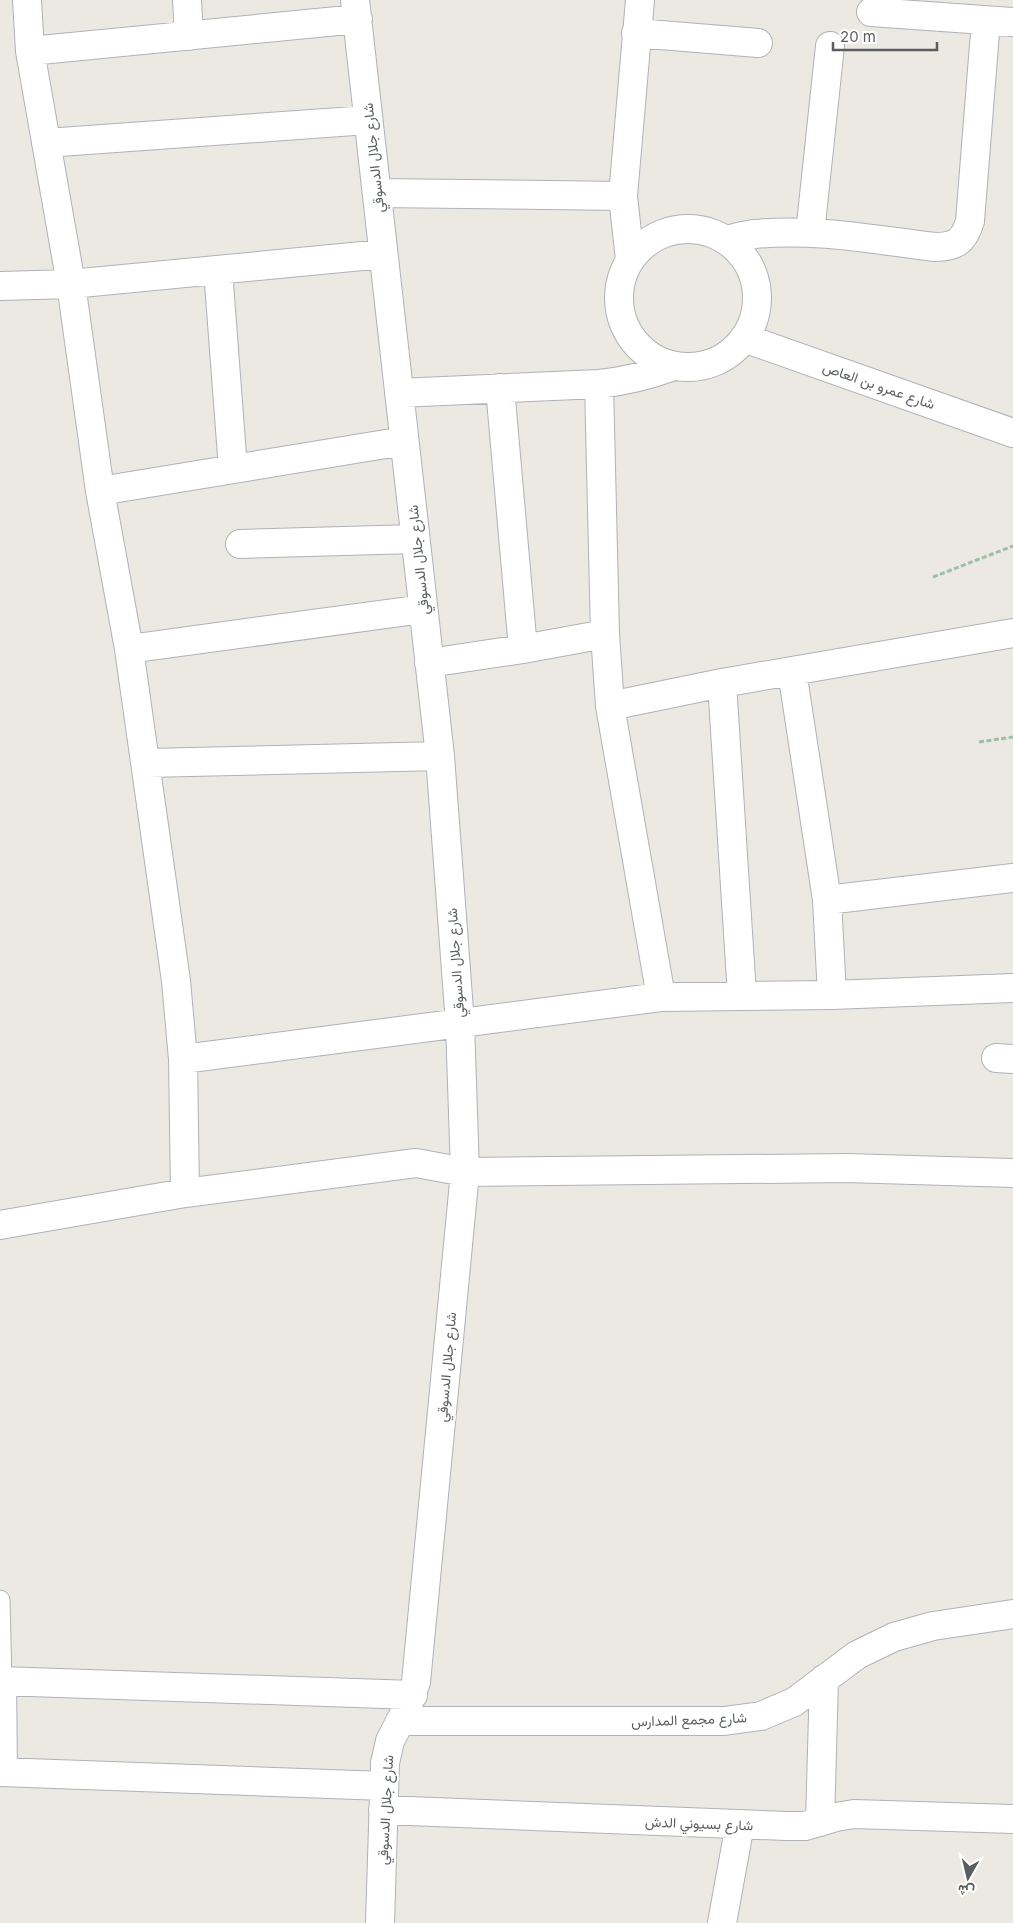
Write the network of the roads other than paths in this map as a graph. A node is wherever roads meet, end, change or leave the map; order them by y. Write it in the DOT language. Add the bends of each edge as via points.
graph roads {
  1 [pos="27,0"];
  2 [pos="187,0"];
  3 [pos="640,0"];
  4 [pos="357,10"];
  5 [pos="871,12"];
  6 [pos="986,20"];
  7 [pos="1013,22"];
  8 [pos="636,34"];
  9 [pos="189,36"];
  10 [pos="758,43"];
  11 [pos="830,46"];
  12 [pos="30,51"];
  13 [pos="368,120"];
  14 [pos="46,143"];
  15 [pos="377,193"];
  16 [pos="623,196"];
  17 [pos="810,233"];
  18 [pos="725,240"];
  19 [pos="383,254"];
  20 [pos="630,260"];
  21 [pos="218,270"];
  22 [pos="71,284"];
  23 [pos="0,286"];
  24 [pos="744,338"];
  25 [pos="674,366"];
  26 [pos="599,384"];
  27 [pos="500,388"];
  28 [pos="399,393"];
  29 [pos="1013,433"];
  30 [pos="404,441"];
  31 [pos="233,469"];
  32 [pos="100,491"];
  33 [pos="415,539"];
  34 [pos="240,544"];
  35 [pos="423,609"];
  36 [pos="1013,633"];
  37 [pos="605,634"];
  38 [pos="129,648"];
  39 [pos="523,649"];
  40 [pos="429,663"];
  41 [pos="792,671"];
  42 [pos="722,683"];
  43 [pos="610,706"];
  44 [pos="440,756"];
  45 [pos="146,763"];
  46 [pos="1013,878"];
  47 [pos="827,900"];
  48 [pos="1013,988"];
  49 [pos="742,995"];
  50 [pos="832,995"];
  51 [pos="661,997"];
  52 [pos="460,1024"];
  53 [pos="183,1059"];
  54 [pos="465,1172"];
  55 [pos="1013,1173"];
  56 [pos="185,1193"];
  57 [pos="0,1225"];
  58 [pos="0,1600"];
  59 [pos="1013,1614"];
  60 [pos="824,1679"];
  61 [pos="1,1681"];
  62 [pos="412,1695"];
  63 [pos="400,1721"];
  64 [pos="2,1772"];
  65 [pos="383,1798"];
  66 [pos="1013,1819"];
  67 [pos="820,1822"];
  68 [pos="740,1824"];
  69 [pos="380,1923"];
  70 [pos="722,1923"];
  1 -- 12 [label="street"];
  2 -- 9 [label="street"];
  3 -- 8 [label="street"];
  4 -- 9 [label="street"];
  4 -- 13 [label="street, شارع جلال الدسوقي"];
  5 -- 6 [label="street"];
  6 -- 7 [label="street"];
  6 -- 17 [label="street" via="970,221 958,242 947,247 935,247"];
  8 -- 10 [label="street"];
  8 -- 16 [label="street"];
  9 -- 12 [label="street"];
  11 -- 17 [label="street"];
  12 -- 14 [label="street"];
  13 -- 14 [label="street"];
  13 -- 15 [label="street, شارع جلال الدسوقي"];
  14 -- 22 [label="street"];
  15 -- 16 [label="street"];
  15 -- 19 [label="street, شارع جلال الدسوقي"];
  16 -- 20 [label="street"];
  17 -- 18 [label="street" via="753,234"];
  18 -- 20 [label="street" via="709,232 673,231 641,247"];
  18 -- 24 [label="street" via="750,267 756,285 757,304 753,322"];
  19 -- 21 [label="street"];
  19 -- 28 [label="street, شارع جلال الدسوقي"];
  20 -- 25 [label="street" via="622,276 619,296 621,315 628,333 640,348"];
  21 -- 22 [label="street"];
  21 -- 31 [label="street"];
  22 -- 23 [label="street"];
  22 -- 32 [label="street"];
  24 -- 25 [label="street" via="731,353 713,362 694,367"];
  24 -- 29 [label="street, شارع عمرو بن العاص"];
  25 -- 26 [label="street" via="625,381"];
  26 -- 27 [label="street"];
  26 -- 37 [label="street"];
  27 -- 28 [label="street"];
  27 -- 39 [label="street"];
  28 -- 30 [label="street, شارع جلال الدسوقي"];
  30 -- 31 [label="street"];
  30 -- 33 [label="street, شارع جلال الدسوقي"];
  31 -- 32 [label="street"];
  32 -- 38 [label="street"];
  33 -- 34 [label="street"];
  33 -- 35 [label="street, شارع جلال الدسوقي"];
  35 -- 38 [label="street"];
  35 -- 40 [label="street, شارع جلال الدسوقي"];
  36 -- 41 [label="street"];
  37 -- 39 [label="street"];
  37 -- 43 [label="street"];
  38 -- 45 [label="street"];
  39 -- 40 [label="street"];
  40 -- 44 [label="street, شارع جلال الدسوقي"];
  41 -- 42 [label="street"];
  41 -- 47 [label="street"];
  42 -- 43 [label="street"];
  42 -- 49 [label="street"];
  43 -- 51 [label="street"];
  44 -- 45 [label="street"];
  44 -- 52 [label="street, شارع جلال الدسوقي"];
  45 -- 53 [label="street" via="176,981"];
  46 -- 47 [label="street"];
  47 -- 50 [label="street"];
  48 -- 50 [label="street"];
  49 -- 50 [label="street"];
  49 -- 51 [label="street"];
  51 -- 52 [label="street"];
  52 -- 53 [label="street"];
  52 -- 54 [label="street, شارع جلال الدسوقي"];
  53 -- 56 [label="street"];
  54 -- 55 [label="street" via="846,1168"];
  54 -- 56 [label="street" via="416,1163"];
  54 -- 62 [label="street, شارع جلال الدسوقي" via="417,1672"];
  56 -- 57 [label="street"];
  58 -- 61 [label="lane"];
  59 -- 60 [label="street, شارع مجمع المدارس" via="933,1626 894,1638 857,1656"];
  60 -- 63 [label="street, شارع مجمع المدارس" via="794,1702 761,1716 724,1721"];
  60 -- 67 [label="street"];
  61 -- 62 [label="street"];
  61 -- 64 [label="street"];
  62 -- 63 [label="street, شارع جلال الدسوقي"];
  63 -- 65 [label="street, شارع جلال الدسوقي" via="390,1741 385,1763"];
  64 -- 65 [label="street, شارع بسيوني الدش"];
  65 -- 68 [label="street, شارع بسيوني الدش"];
  65 -- 69 [label="street, شارع جلال الدسوقي"];
  66 -- 67 [label="street, شارع بسيوني الدش" via="854,1814"];
  67 -- 68 [label="street, شارع بسيوني الدش" via="805,1826"];
  68 -- 70 [label="street"];
}
